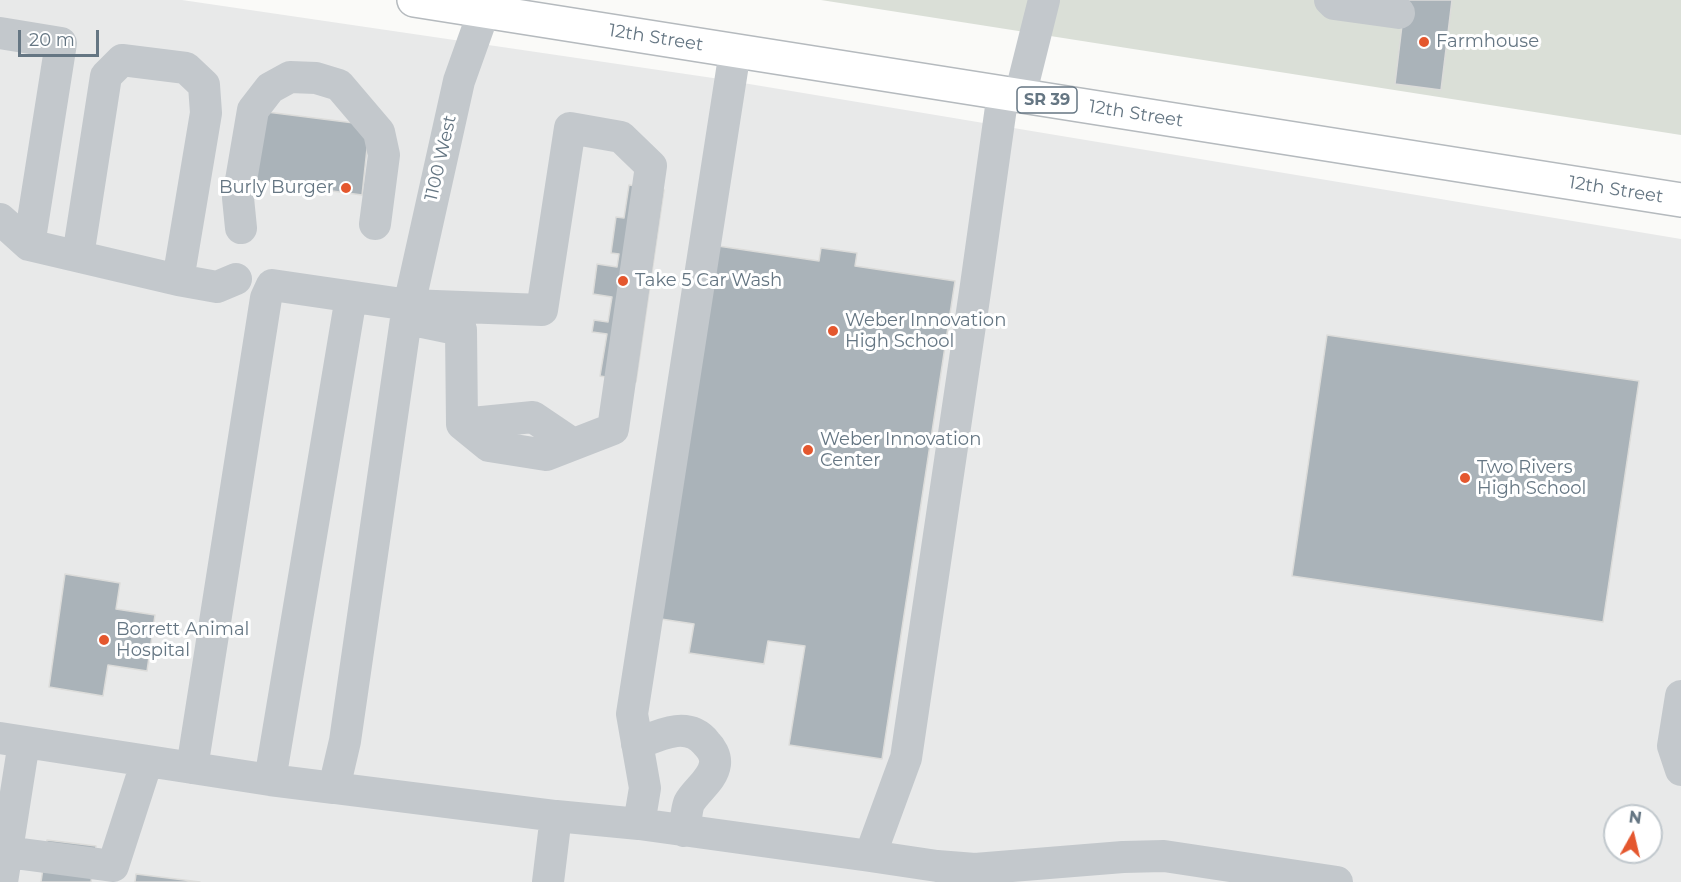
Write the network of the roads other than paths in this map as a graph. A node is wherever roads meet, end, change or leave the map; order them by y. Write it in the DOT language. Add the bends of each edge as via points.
graph roads {
  1 [pos="414,0"];
  2 [pos="1044,0"];
  3 [pos="1330,0"];
  4 [pos="484,6"];
  5 [pos="1399,13"];
  6 [pos="0,33"];
  7 [pos="735,51"];
  8 [pos="1011,94"];
  9 [pos="1681,200"];
  10 [pos="0,219"];
  11 [pos="375,224"];
  12 [pos="241,228"];
  13 [pos="29,245"];
  14 [pos="78,256"];
  15 [pos="236,279"];
  16 [pos="178,280"];
  17 [pos="351,297"];
  18 [pos="407,312"];
  19 [pos="1681,696"];
  20 [pos="12,740"];
  21 [pos="637,744"];
  22 [pos="147,761"];
  23 [pos="192,768"];
  24 [pos="1681,770"];
  25 [pos="270,780"];
  26 [pos="334,788"];
  27 [pos="556,816"];
  28 [pos="639,824"];
  29 [pos="684,831"];
  30 [pos="870,856"];
  31 [pos="4,867"];
  32 [pos="548,882"];
  33 [pos="1337,882"];
  1 -- 4 [label="main road, 12th Street / SR 39"];
  2 -- 8 [label="street"];
  3 -- 5 [label="street" via="1334,4"];
  4 -- 7 [label="main road, 12th Street / SR 39"];
  4 -- 18 [label="street, 1100 West" via="459,81"];
  6 -- 13 [label="street" via="61,43"];
  7 -- 8 [label="main road, 12th Street / SR 39"];
  7 -- 21 [label="street" via="632,714"];
  8 -- 9 [label="main road, 12th Street / SR 39"];
  8 -- 30 [label="street" via="975,297 906,758"];
  10 -- 13 [label="street"];
  11 -- 12 [label="street" via="384,155 379,132 339,85 316,78 290,77 270,87 253,110 238,198"];
  13 -- 14 [label="street"];
  14 -- 16 [label="street"];
  14 -- 16 [label="street" via="106,76 122,60 186,69 204,85 206,113"];
  15 -- 16 [label="street" via="217,287"];
  17 -- 18 [label="street"];
  17 -- 23 [label="street" via="273,285 266,298"];
  17 -- 25 [label="street"];
  18 -- 18 [label="street" via="542,310 570,128 621,137 651,166 613,429 573,444 534,417 462,424 461,330"];
  18 -- 26 [label="street, 1100 West" via="345,741"];
  19 -- 24 [label="street" via="1673,746"];
  20 -- 22 [label="street"];
  20 -- 31 [label="street"];
  21 -- 28 [label="street" via="645,788"];
  21 -- 29 [label="street" via="669,731 686,730 701,736 712,749 715,764 689,804"];
  22 -- 23 [label="street"];
  22 -- 31 [label="street" via="113,866"];
  23 -- 25 [label="street"];
  25 -- 26 [label="street"];
  26 -- 27 [label="street"];
  27 -- 28 [label="street"];
  27 -- 32 [label="street"];
  28 -- 29 [label="street"];
  29 -- 30 [label="street"];
  30 -- 33 [label="street" via="975,869 1164,856"];
}
